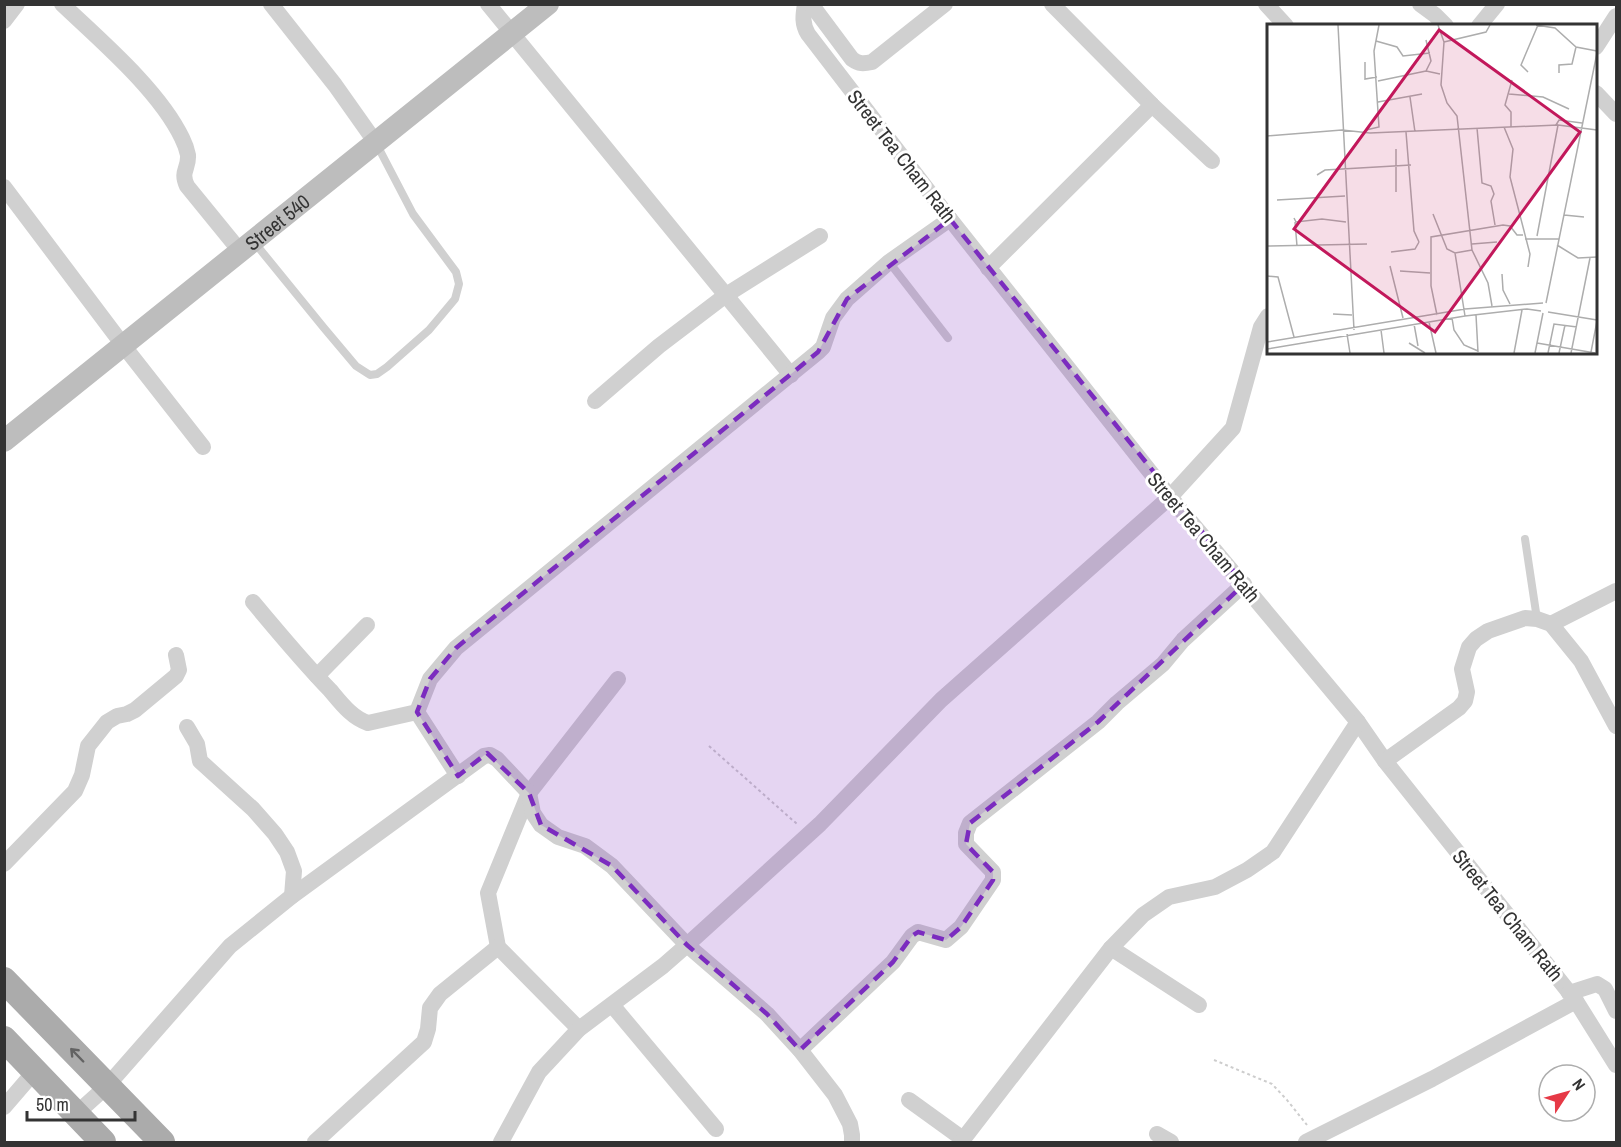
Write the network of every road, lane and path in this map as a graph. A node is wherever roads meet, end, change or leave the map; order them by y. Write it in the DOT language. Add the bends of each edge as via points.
graph roads {
  1 [pos="17,4"];
  2 [pos="62,4"];
  3 [pos="271,4"];
  4 [pos="488,4"];
  5 [pos="548,4"];
  6 [pos="805,4"];
  7 [pos="811,4"];
  8 [pos="945,4"];
  9 [pos="1052,4"];
  10 [pos="1266,4"];
  11 [pos="1420,4"];
  12 [pos="1497,4"];
  13 [pos="1617,16"];
  14 [pos="4,21"];
  15 [pos="1284,24"];
  16 [pos="1444,24"];
  17 [pos="1481,24"];
  18 [pos="512,33"];
  19 [pos="1597,46"];
  20 [pos="1597,94"];
  21 [pos="1152,105"];
  22 [pos="1617,114"];
  23 [pos="376,142"];
  24 [pos="1212,160"];
  25 [pos="4,187"];
  26 [pos="950,219"];
  27 [pos="820,236"];
  28 [pos="247,246"];
  29 [pos="889,262"];
  30 [pos="988,267"];
  31 [pos="726,295"];
  32 [pos="1267,319"];
  33 [pos="948,338"];
  34 [pos="123,345"];
  35 [pos="791,375"];
  36 [pos="595,401"];
  37 [pos="4,441"];
  38 [pos="203,447"];
  39 [pos="1170,497"];
  40 [pos="1525,539"];
  41 [pos="1244,584"];
  42 [pos="1617,591"];
  43 [pos="253,602"];
  44 [pos="1544,622"];
  45 [pos="367,625"];
  46 [pos="176,655"];
  47 [pos="316,676"];
  48 [pos="618,679"];
  49 [pos="417,712"];
  50 [pos="1358,722"];
  51 [pos="1617,726"];
  52 [pos="187,727"];
  53 [pos="710,746"];
  54 [pos="1385,761"];
  55 [pos="458,776"];
  56 [pos="529,793"];
  57 [pos="809,834"];
  58 [pos="4,864"];
  59 [pos="292,896"];
  60 [pos="687,945"];
  61 [pos="498,947"];
  62 [pos="1111,948"];
  63 [pos="4,980"];
  64 [pos="1573,997"];
  65 [pos="612,1005"];
  66 [pos="1199,1005"];
  67 [pos="1617,1011"];
  68 [pos="579,1029"];
  69 [pos="4,1040"];
  70 [pos="800,1050"];
  71 [pos="1214,1060"];
  72 [pos="1617,1065"];
  73 [pos="35,1071"];
  74 [pos="107,1086"];
  75 [pos="909,1100"];
  76 [pos="4,1107"];
  77 [pos="76,1114"];
  78 [pos="716,1129"];
  79 [pos="1311,1140"];
  80 [pos="962,1141"];
  81 [pos="103,1143"];
  82 [pos="162,1143"];
  83 [pos="315,1143"];
  84 [pos="501,1143"];
  85 [pos="852,1143"];
  1 -- 14 [label="street"];
  2 -- 28 [label="street" via="164,107 188,154 183,178 187,186"];
  3 -- 23 [label="street"];
  4 -- 18 [label="street"];
  5 -- 18 [label="street, Street 540"];
  6 -- 26 [label="street, Street Tea Cham Rath" via="803,18 808,34"];
  7 -- 8 [label="street" via="852,59 864,64 872,62"];
  9 -- 21 [label="street"];
  10 -- 15 [label="street"];
  11 -- 16 [label="street"];
  12 -- 17 [label="street"];
  13 -- 19 [label="street"];
  18 -- 23 [label="street, Street 540"];
  18 -- 31 [label="street"];
  20 -- 22 [label="street"];
  21 -- 24 [label="street"];
  21 -- 30 [label="street"];
  23 -- 28 [label="street, Street 540"];
  23 -- 28 [label="lane" via="412,214 456,272 459,284 455,299 429,330 387,367 370,375 356,366"];
  25 -- 34 [label="street"];
  26 -- 29 [label="street"];
  26 -- 30 [label="street, Street Tea Cham Rath"];
  27 -- 31 [label="street"];
  28 -- 34 [label="street, Street 540"];
  29 -- 33 [label="lane"];
  29 -- 35 [label="street" via="847,299 833,318 823,347"];
  30 -- 39 [label="street, Street Tea Cham Rath"];
  31 -- 35 [label="street"];
  31 -- 36 [label="street"];
  32 -- 39 [label="street" via="1261,327 1233,428"];
  34 -- 37 [label="street, Street 540"];
  34 -- 38 [label="street"];
  35 -- 49 [label="street" via="456,648 430,679"];
  39 -- 41 [label="street, Street Tea Cham Rath"];
  39 -- 57 [label="street" via="940,700"];
  40 -- 44 [label="lane"];
  41 -- 50 [label="street, Street Tea Cham Rath"];
  41 -- 70 [label="street" via="1098,722 970,823 966,844 993,872 993,880 961,927 946,940 918,932 912,936 893,962"];
  42 -- 44 [label="street"];
  43 -- 47 [label="street"];
  44 -- 51 [label="street" via="1581,661"];
  44 -- 54 [label="street" via="1525,618 1476,639 1462,669 1465,701"];
  45 -- 47 [label="street"];
  46 -- 58 [label="street" via="176,676 135,710 107,722 88,746 75,791"];
  47 -- 49 [label="street" via="361,721 368,723"];
  48 -- 56 [label="street"];
  49 -- 55 [label="street"];
  50 -- 54 [label="street, Street Tea Cham Rath"];
  50 -- 62 [label="street" via="1273,852 1215,887 1169,897 1143,915"];
  52 -- 59 [label="street" via="197,744 200,761 253,809 287,852 294,871"];
  53 -- 57 [label="path"];
  54 -- 64 [label="street, Street Tea Cham Rath"];
  55 -- 56 [label="street" via="490,755"];
  55 -- 59 [label="street"];
  56 -- 60 [label="street" via="533,813 541,825 558,837 585,846 612,866"];
  56 -- 61 [label="street" via="488,893"];
  57 -- 60 [label="street"];
  59 -- 74 [label="street" via="230,946"];
  60 -- 65 [label="street"];
  60 -- 70 [label="street" via="767,1014"];
  61 -- 68 [label="street"];
  61 -- 83 [label="street" via="440,994 430,1008 423,1042"];
  62 -- 66 [label="street"];
  62 -- 80 [label="street"];
  74 -- 63 [label="main road, one-way"];
  64 -- 67 [label="street" via="1597,984 1605,989"];
  64 -- 72 [label="street, Street Tea Cham Rath"];
  64 -- 79 [label="street" via="1432,1079"];
  65 -- 68 [label="street"];
  65 -- 78 [label="street"];
  68 -- 84 [label="street" via="539,1072"];
  69 -- 73 [label="main road"];
  70 -- 85 [label="street" via="835,1095 850,1124"];
  71 -- 79 [label="path" via="1272,1083"];
  73 -- 76 [label="street"];
  73 -- 77 [label="main road"];
  74 -- 77 [label="street"];
  74 -- 82 [label="main road"];
  75 -- 80 [label="street"];
  77 -- 81 [label="main road"];
}
